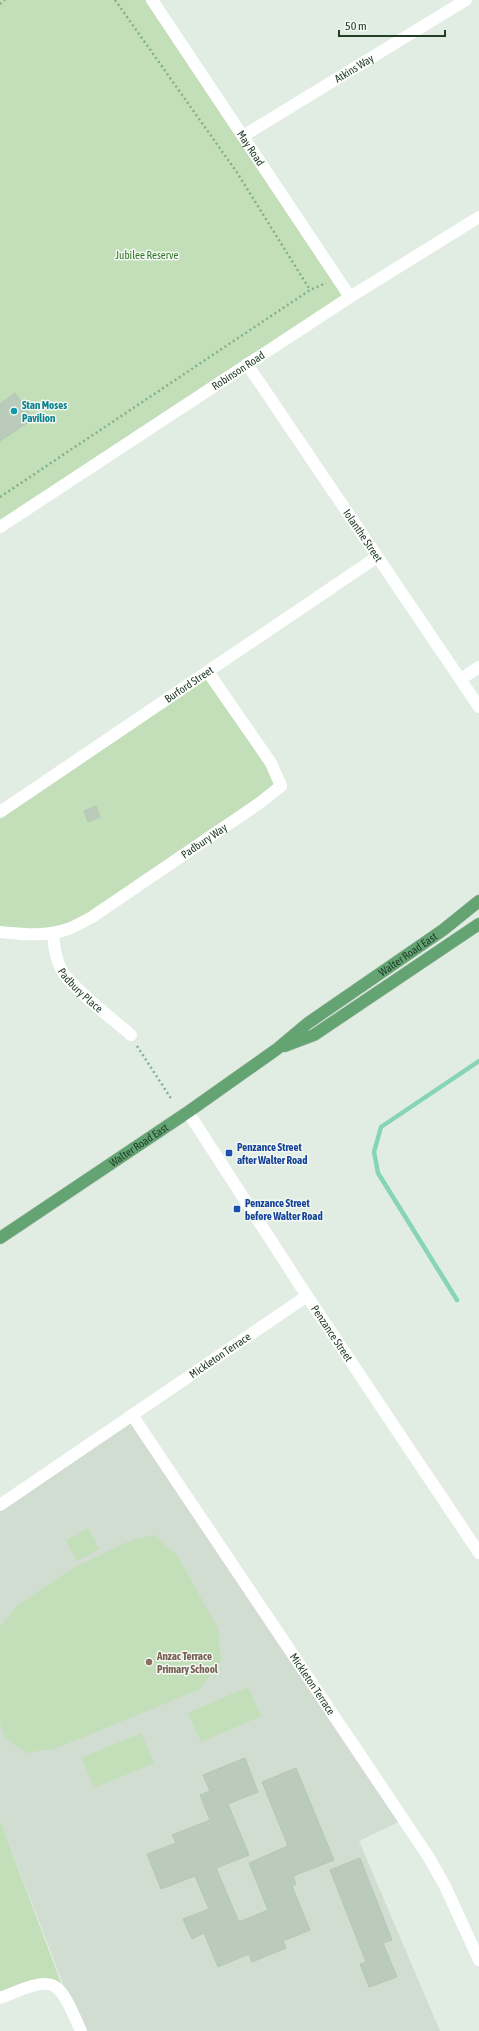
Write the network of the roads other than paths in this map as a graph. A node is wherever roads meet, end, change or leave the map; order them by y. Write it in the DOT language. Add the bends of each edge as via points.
graph roads {
  1 [pos="152,0"];
  2 [pos="466,0"];
  3 [pos="243,136"];
  4 [pos="479,217"];
  5 [pos="350,296"];
  6 [pos="247,364"];
  7 [pos="0,527"];
  8 [pos="377,557"];
  9 [pos="479,667"];
  10 [pos="208,672"];
  11 [pos="461,679"];
  12 [pos="479,706"];
  13 [pos="0,812"];
  14 [pos="479,901"];
  15 [pos="479,924"];
  16 [pos="0,932"];
  17 [pos="53,933"];
  18 [pos="130,1035"];
  19 [pos="277,1049"];
  20 [pos="188,1112"];
  21 [pos="0,1238"];
  22 [pos="307,1296"];
  23 [pos="132,1415"];
  24 [pos="0,1505"];
  25 [pos="479,1553"];
  26 [pos="479,1960"];
  27 [pos="0,1998"];
  28 [pos="81,2031"];
  1 -- 3 [label="street, May Road"];
  2 -- 3 [label="street, Atkins Way"];
  3 -- 5 [label="street, May Road"];
  4 -- 5 [label="street, Robinson Road"];
  5 -- 6 [label="street, Robinson Road"];
  6 -- 7 [label="street, Robinson Road"];
  6 -- 8 [label="street, Iolanthe Street"];
  8 -- 10 [label="street, Burford Street"];
  8 -- 11 [label="street, Iolanthe Street"];
  9 -- 11 [label="street"];
  10 -- 13 [label="street, Burford Street"];
  10 -- 17 [label="street, Padbury Way" via="271,763 280,786 261,802 92,916 68,929"];
  11 -- 12 [label="street, Iolanthe Street"];
  14 -- 19 [label="main road, Walter Road East" via="443,930 308,1023"];
  15 -- 19 [label="main road, Walter Road East" via="314,1035"];
  16 -- 17 [label="street, Padbury Way"];
  17 -- 18 [label="street, Padbury Place" via="55,953 61,970"];
  19 -- 20 [label="main road, Walter Road East"];
  20 -- 21 [label="main road, Walter Road East"];
  20 -- 22 [label="street, Penzance Street"];
  22 -- 23 [label="street, Mickleton Terrace"];
  22 -- 25 [label="street, Penzance Street"];
  23 -- 24 [label="street, Mickleton Terrace"];
  23 -- 26 [label="street, Mickleton Terrace" via="428,1856 445,1886"];
  27 -- 28 [label="street" via="33,1984 50,1984 59,1988 65,1997"];
}
